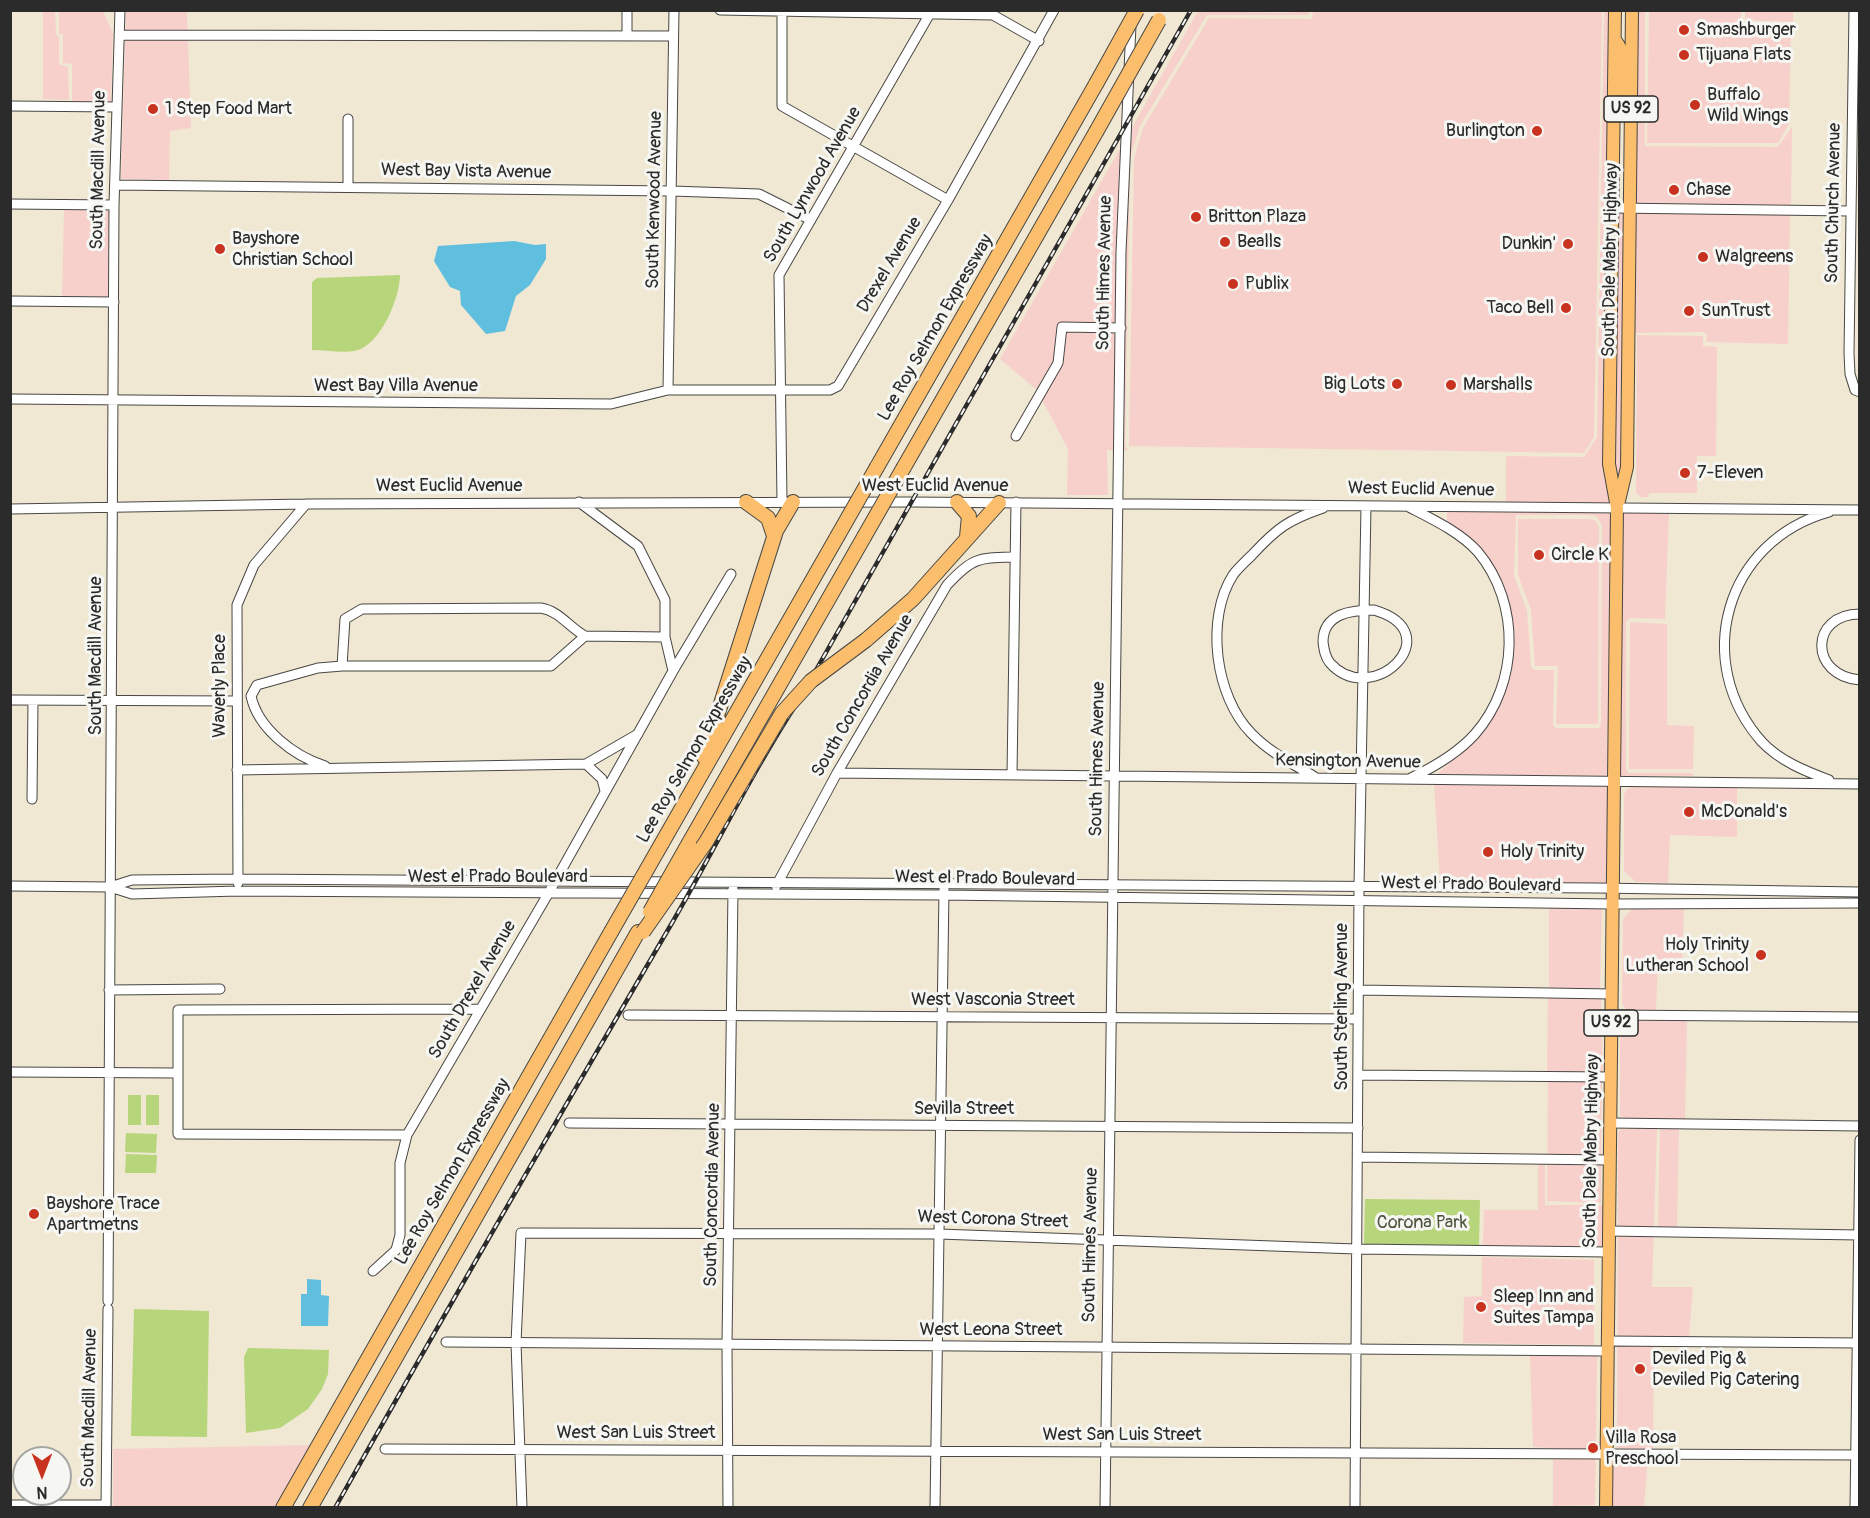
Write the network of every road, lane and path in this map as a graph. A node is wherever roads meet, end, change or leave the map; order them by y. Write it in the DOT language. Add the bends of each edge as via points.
graph roads {
  1 [pos="120,10"];
  2 [pos="627,10"];
  3 [pos="674,10"];
  4 [pos="720,10"];
  5 [pos="1054,10"];
  6 [pos="1131,10"];
  7 [pos="1137,10"];
  8 [pos="1615,10"];
  9 [pos="1632,10"];
  10 [pos="1854,10"];
  11 [pos="931,11"];
  12 [pos="782,12"];
  13 [pos="1162,15"];
  14 [pos="1856,29"];
  15 [pos="119,35"];
  16 [pos="627,36"];
  17 [pos="673,36"];
  18 [pos="1615,40"];
  19 [pos="1039,41"];
  20 [pos="10,106"];
  21 [pos="116,107"];
  22 [pos="1631,118"];
  23 [pos="348,119"];
  24 [pos="854,146"];
  25 [pos="1856,151"];
  26 [pos="115,185"];
  27 [pos="348,187"];
  28 [pos="672,191"];
  29 [pos="948,200"];
  30 [pos="10,204"];
  31 [pos="114,205"];
  32 [pos="1613,207"];
  33 [pos="1630,208"];
  34 [pos="1850,211"];
  35 [pos="811,220"];
  36 [pos="1855,272"];
  37 [pos="10,301"];
  38 [pos="114,302"];
  39 [pos="1121,328"];
  40 [pos="668,390"];
  41 [pos="779,390"];
  42 [pos="1860,392"];
  43 [pos="10,399"];
  44 [pos="113,400"];
  45 [pos="1016,436"];
  46 [pos="579,502"];
  47 [pos="746,502"];
  48 [pos="787,502"];
  49 [pos="957,502"];
  50 [pos="1016,502"];
  51 [pos="999,503"];
  52 [pos="1119,503"];
  53 [pos="306,504"];
  54 [pos="1329,505"];
  55 [pos="114,506"];
  56 [pos="1366,506"];
  57 [pos="1407,506"];
  58 [pos="1617,508"];
  59 [pos="10,509"];
  60 [pos="1841,510"];
  61 [pos="1860,510"];
  62 [pos="774,536"];
  63 [pos="967,537"];
  64 [pos="1015,557"];
  65 [pos="730,574"];
  66 [pos="1364,610"];
  67 [pos="1860,614"];
  68 [pos="585,636"];
  69 [pos="666,637"];
  70 [pos="342,666"];
  71 [pos="673,671"];
  72 [pos="1363,676"];
  73 [pos="1860,680"];
  74 [pos="251,696"];
  75 [pos="237,698"];
  76 [pos="10,700"];
  77 [pos="33,700"];
  78 [pos="112,701"];
  79 [pos="640,732"];
  80 [pos="586,764"];
  81 [pos="334,769"];
  82 [pos="237,770"];
  83 [pos="837,773"];
  84 [pos="1012,775"];
  85 [pos="1114,776"];
  86 [pos="1317,778"];
  87 [pos="1362,778"];
  88 [pos="1409,779"];
  89 [pos="1615,781"];
  90 [pos="1837,783"];
  91 [pos="1860,784"];
  92 [pos="694,788"];
  93 [pos="605,791"];
  94 [pos="32,799"];
  95 [pos="237,879"];
  96 [pos="555,881"];
  97 [pos="395,882"];
  98 [pos="777,882"];
  99 [pos="733,883"];
  100 [pos="944,884"];
  101 [pos="10,886"];
  102 [pos="1112,886"];
  103 [pos="1231,886"];
  104 [pos="110,887"];
  105 [pos="1359,887"];
  106 [pos="1455,887"];
  107 [pos="1613,888"];
  108 [pos="238,891"];
  109 [pos="1860,892"];
  110 [pos="395,893"];
  111 [pos="548,894"];
  112 [pos="733,895"];
  113 [pos="774,895"];
  114 [pos="944,895"];
  115 [pos="1112,897"];
  116 [pos="1231,898"];
  117 [pos="1359,900"];
  118 [pos="1455,900"];
  119 [pos="1860,903"];
  120 [pos="1613,904"];
  121 [pos="638,935"];
  122 [pos="220,989"];
  123 [pos="109,990"];
  124 [pos="1359,990"];
  125 [pos="1611,994"];
  126 [pos="480,1008"];
  127 [pos="628,1016"];
  128 [pos="732,1016"];
  129 [pos="1611,1016"];
  130 [pos="942,1017"];
  131 [pos="1110,1017"];
  132 [pos="1860,1017"];
  133 [pos="1358,1019"];
  134 [pos="10,1072"];
  135 [pos="110,1072"];
  136 [pos="178,1073"];
  137 [pos="1358,1075"];
  138 [pos="1610,1077"];
  139 [pos="569,1123"];
  140 [pos="1610,1123"];
  141 [pos="730,1124"];
  142 [pos="940,1125"];
  143 [pos="1109,1126"];
  144 [pos="1860,1126"];
  145 [pos="1358,1128"];
  146 [pos="406,1135"];
  147 [pos="1860,1140"];
  148 [pos="1358,1157"];
  149 [pos="1609,1160"];
  150 [pos="1609,1231"];
  151 [pos="729,1233"];
  152 [pos="939,1234"];
  153 [pos="1859,1235"];
  154 [pos="1108,1240"];
  155 [pos="1356,1249"];
  156 [pos="1608,1252"];
  157 [pos="373,1271"];
  158 [pos="446,1342"];
  159 [pos="516,1343"];
  160 [pos="1858,1343"];
  161 [pos="727,1344"];
  162 [pos="937,1346"];
  163 [pos="1607,1346"];
  164 [pos="1107,1347"];
  165 [pos="1355,1349"];
  166 [pos="385,1449"];
  167 [pos="520,1449"];
  168 [pos="729,1450"];
  169 [pos="936,1450"];
  170 [pos="1106,1451"];
  171 [pos="1355,1453"];
  172 [pos="1606,1453"];
  173 [pos="1858,1455"];
  174 [pos="10,1505"];
  175 [pos="106,1506"];
  176 [pos="283,1508"];
  177 [pos="310,1508"];
  178 [pos="522,1508"];
  179 [pos="728,1508"];
  180 [pos="935,1508"];
  181 [pos="1105,1508"];
  182 [pos="1355,1508"];
  183 [pos="1605,1508"];
  184 [pos="1856,1508"];
  1 -- 15 [label="street, South Macdill Avenue"];
  2 -- 16 [label="street"];
  3 -- 17 [label="street, South Kenwood Avenue"];
  4 -- 12 [label="street"];
  5 -- 19 [label="street, Drexel Avenue"];
  6 -- 39 [label="street, South Himes Avenue"];
  7 -- 92 [label="highway, Lee Roy Selmon Expressway, bridge"];
  8 -- 18 [label="main road, South Dale Mabry Highway / US 92"];
  9 -- 22 [label="main road, South Dale Mabry Highway / US 92"];
  10 -- 14 [label="street, South Church Avenue"];
  11 -- 12 [label="street"];
  11 -- 19 [label="street" via="993,15"];
  11 -- 24 [label="street, South Lynwood Avenue"];
  12 -- 24 [label="street" via="782,106"];
  13 -- 121 [label="highway, bridge"];
  14 -- 25 [label="street, South Church Avenue"];
  15 -- 16 [label="street"];
  15 -- 21 [label="street, South Macdill Avenue"];
  16 -- 17 [label="street"];
  17 -- 28 [label="street, South Kenwood Avenue"];
  18 -- 22 [label="main road" via="1623,55 1623,84"];
  18 -- 32 [label="main road, South Dale Mabry Highway / US 92"];
  19 -- 29 [label="street, Drexel Avenue"];
  20 -- 21 [label="street"];
  21 -- 26 [label="street, South Macdill Avenue"];
  22 -- 33 [label="main road, South Dale Mabry Highway / US 92"];
  23 -- 27 [label="street"];
  24 -- 29 [label="street"];
  24 -- 35 [label="street, South Lynwood Avenue"];
  25 -- 34 [label="street, South Church Avenue"];
  26 -- 27 [label="street, West Bay Vista Avenue"];
  26 -- 31 [label="street, South Macdill Avenue"];
  27 -- 28 [label="street, West Bay Vista Avenue"];
  28 -- 35 [label="street, West Bay Vista Avenue" via="759,194"];
  28 -- 40 [label="street, South Kenwood Avenue"];
  29 -- 41 [label="street, Drexel Avenue" via="838,386 820,392"];
  30 -- 31 [label="street"];
  31 -- 38 [label="street, South Macdill Avenue"];
  32 -- 33 [label="street"];
  32 -- 58 [label="main road, South Dale Mabry Highway / US 92" via="1610,464"];
  33 -- 34 [label="street"];
  33 -- 58 [label="main road, South Dale Mabry Highway / US 92" via="1627,467"];
  34 -- 36 [label="street, South Church Avenue"];
  35 -- 41 [label="street, South Lynwood Avenue" via="779,275"];
  36 -- 42 [label="street, South Church Avenue" via="1850,374 1855,390"];
  37 -- 38 [label="street"];
  38 -- 44 [label="street, South Macdill Avenue"];
  39 -- 45 [label="street" via="1062,327 1058,363"];
  39 -- 52 [label="street, South Himes Avenue"];
  40 -- 41 [label="street, West Bay Villa Avenue"];
  40 -- 44 [label="street, West Bay Villa Avenue" via="611,404"];
  41 -- 48 [label="street"];
  43 -- 44 [label="street, West Bay Villa Avenue"];
  44 -- 55 [label="street, South Macdill Avenue"];
  46 -- 47 [label="street, West Euclid Avenue"];
  46 -- 53 [label="street, West Euclid Avenue"];
  46 -- 69 [label="street" via="638,546 666,600"];
  47 -- 48 [label="street, West Euclid Avenue"];
  47 -- 62 [label="highway" via="765,514"];
  48 -- 49 [label="street, West Euclid Avenue"];
  48 -- 62 [label="highway"];
  49 -- 51 [label="street, West Euclid Avenue"];
  49 -- 63 [label="highway" via="969,516"];
  50 -- 51 [label="street, West Euclid Avenue"];
  50 -- 52 [label="street, West Euclid Avenue"];
  50 -- 64 [label="street"];
  51 -- 63 [label="highway"];
  52 -- 54 [label="street, West Euclid Avenue"];
  52 -- 85 [label="street, South Himes Avenue"];
  53 -- 55 [label="street, West Euclid Avenue"];
  53 -- 75 [label="street, Waverly Place" via="254,565 237,605"];
  54 -- 56 [label="street, West Euclid Avenue"];
  54 -- 86 [label="street" via="1279,526 1233,574 1221,604 1217,637 1220,669 1231,704 1250,732 1279,756"];
  55 -- 59 [label="street, West Euclid Avenue"];
  55 -- 78 [label="street, South Macdill Avenue"];
  56 -- 57 [label="street, West Euclid Avenue"];
  56 -- 66 [label="street, South Sterling Avenue"];
  57 -- 58 [label="street, West Euclid Avenue"];
  57 -- 88 [label="street" via="1454,532 1476,551 1494,579 1510,631 1504,681 1494,708 1474,735 1435,766"];
  58 -- 60 [label="street, West Euclid Avenue"];
  58 -- 89 [label="main road, South Dale Mabry Highway / US 92"];
  60 -- 61 [label="street, West Euclid Avenue"];
  60 -- 90 [label="street" via="1794,525 1765,547 1739,584 1728,609 1723,645 1731,689 1741,714 1763,743 1792,765"];
  62 -- 92 [label="highway"];
  63 -- 121 [label="highway, bridge" via="913,599 811,681 782,713 702,849"];
  64 -- 83 [label="street, South Concordia Avenue" via="981,558 968,564 947,585"];
  64 -- 84 [label="street"];
  65 -- 71 [label="street"];
  66 -- 72 [label="street, South Sterling Avenue"];
  66 -- 72 [label="street" via="1342,613 1332,619 1323,634 1329,662 1339,670"];
  66 -- 72 [label="street" via="1394,618 1404,631 1406,646 1395,668"];
  67 -- 73 [label="street" via="1842,616 1833,622 1826,630 1821,651 1830,669"];
  68 -- 69 [label="street"];
  68 -- 70 [label="street" via="551,666"];
  68 -- 70 [label="street" via="552,610 541,608 362,609 345,619"];
  69 -- 71 [label="street"];
  70 -- 74 [label="street" via="257,685"];
  71 -- 79 [label="street, South Drexel Avenue"];
  72 -- 87 [label="street, South Sterling Avenue"];
  74 -- 75 [label="street"];
  74 -- 81 [label="street" via="263,721 278,739 309,761"];
  75 -- 78 [label="street"];
  75 -- 82 [label="street, Waverly Place"];
  76 -- 77 [label="street"];
  77 -- 78 [label="street"];
  77 -- 94 [label="street"];
  78 -- 104 [label="street, South Macdill Avenue"];
  79 -- 80 [label="street"];
  79 -- 93 [label="street, South Drexel Avenue"];
  80 -- 81 [label="street"];
  80 -- 93 [label="street" via="602,779"];
  81 -- 82 [label="street"];
  82 -- 95 [label="street, Waverly Place"];
  83 -- 84 [label="street, Kensington Avenue"];
  83 -- 98 [label="street, South Concordia Avenue"];
  84 -- 85 [label="street, Kensington Avenue"];
  85 -- 86 [label="street, Kensington Avenue"];
  85 -- 102 [label="street, South Himes Avenue"];
  86 -- 87 [label="street, Kensington Avenue"];
  87 -- 88 [label="street, Kensington Avenue"];
  87 -- 105 [label="street, South Sterling Avenue"];
  88 -- 89 [label="street, Kensington Avenue"];
  89 -- 90 [label="street, Kensington Avenue"];
  89 -- 107 [label="main road, South Dale Mabry Highway / US 92"];
  90 -- 91 [label="street, Kensington Avenue"];
  92 -- 176 [label="highway, Lee Roy Selmon Expressway, bridge"];
  93 -- 96 [label="street, South Drexel Avenue"];
  95 -- 97 [label="street, West el Prado Boulevard"];
  95 -- 104 [label="street, West el Prado Boulevard" via="132,880"];
  95 -- 108 [label="street, Waverly Place"];
  96 -- 97 [label="street, West el Prado Boulevard"];
  96 -- 99 [label="street, West el Prado Boulevard"];
  96 -- 111 [label="street, South Drexel Avenue"];
  97 -- 110 [label="street"];
  98 -- 99 [label="street, West el Prado Boulevard"];
  98 -- 100 [label="street, West el Prado Boulevard"];
  98 -- 113 [label="street, South Concordia Avenue"];
  99 -- 112 [label="street, South Concordia Avenue"];
  100 -- 102 [label="street, West el Prado Boulevard"];
  100 -- 114 [label="street"];
  101 -- 104 [label="street, West el Prado Boulevard"];
  102 -- 103 [label="street, West el Prado Boulevard"];
  102 -- 115 [label="street, South Himes Avenue"];
  103 -- 105 [label="street, West el Prado Boulevard"];
  103 -- 116 [label="street"];
  104 -- 108 [label="street, West el Prado Boulevard" via="132,894"];
  104 -- 123 [label="street, South Macdill Avenue"];
  105 -- 106 [label="street, West el Prado Boulevard"];
  105 -- 117 [label="street, South Sterling Avenue"];
  106 -- 107 [label="street, West el Prado Boulevard"];
  106 -- 118 [label="street"];
  107 -- 109 [label="street, West el Prado Boulevard"];
  107 -- 120 [label="main road, South Dale Mabry Highway / US 92"];
  108 -- 110 [label="street, West el Prado Boulevard"];
  110 -- 111 [label="street, West el Prado Boulevard"];
  111 -- 112 [label="street, West el Prado Boulevard"];
  111 -- 126 [label="street, South Drexel Avenue"];
  112 -- 113 [label="street, West el Prado Boulevard"];
  112 -- 128 [label="street, South Concordia Avenue"];
  113 -- 114 [label="street, West el Prado Boulevard"];
  114 -- 115 [label="street, West el Prado Boulevard"];
  114 -- 130 [label="street"];
  115 -- 116 [label="street, West el Prado Boulevard"];
  115 -- 131 [label="street, South Himes Avenue"];
  116 -- 117 [label="street, West el Prado Boulevard"];
  117 -- 118 [label="street, West el Prado Boulevard"];
  117 -- 124 [label="street, South Sterling Avenue"];
  118 -- 120 [label="street, West el Prado Boulevard"];
  119 -- 120 [label="street, West el Prado Boulevard"];
  120 -- 125 [label="main road, South Dale Mabry Highway / US 92"];
  121 -- 177 [label="highway"];
  122 -- 123 [label="street"];
  123 -- 135 [label="street, South Macdill Avenue"];
  124 -- 125 [label="street"];
  124 -- 133 [label="street, South Sterling Avenue"];
  125 -- 129 [label="main road, South Dale Mabry Highway / US 92"];
  126 -- 136 [label="street" via="178,1010"];
  126 -- 146 [label="street, South Drexel Avenue"];
  127 -- 128 [label="street, West Vasconia Street"];
  128 -- 130 [label="street, West Vasconia Street"];
  128 -- 141 [label="street, South Concordia Avenue"];
  129 -- 132 [label="street"];
  129 -- 138 [label="main road, South Dale Mabry Highway / US 92"];
  130 -- 131 [label="street, West Vasconia Street"];
  130 -- 142 [label="street"];
  131 -- 133 [label="street, West Vasconia Street"];
  131 -- 143 [label="street, South Himes Avenue"];
  133 -- 137 [label="street, South Sterling Avenue"];
  134 -- 135 [label="street"];
  135 -- 136 [label="street"];
  135 -- 175 [label="street, South Macdill Avenue"];
  136 -- 146 [label="street" via="178,1134"];
  137 -- 138 [label="street"];
  137 -- 145 [label="street, South Sterling Avenue"];
  138 -- 140 [label="main road, South Dale Mabry Highway / US 92"];
  139 -- 141 [label="street, Sevilla Street"];
  140 -- 144 [label="street"];
  140 -- 149 [label="main road, South Dale Mabry Highway / US 92"];
  141 -- 142 [label="street, Sevilla Street"];
  141 -- 151 [label="street, South Concordia Avenue"];
  142 -- 143 [label="street, Sevilla Street"];
  142 -- 152 [label="street"];
  143 -- 145 [label="street, Sevilla Street"];
  143 -- 154 [label="street, South Himes Avenue"];
  145 -- 148 [label="street, South Sterling Avenue"];
  146 -- 157 [label="street, South Drexel Avenue" via="400,1163 400,1235 396,1250"];
  147 -- 153 [label="street"];
  148 -- 149 [label="street"];
  148 -- 155 [label="street, South Sterling Avenue"];
  149 -- 150 [label="main road, South Dale Mabry Highway / US 92"];
  150 -- 153 [label="street"];
  150 -- 156 [label="main road, South Dale Mabry Highway / US 92"];
  151 -- 152 [label="street, West Corona Street"];
  151 -- 159 [label="street, West Corona Street" via="521,1233"];
  151 -- 161 [label="street, South Concordia Avenue"];
  152 -- 154 [label="street, West Corona Street"];
  152 -- 162 [label="street"];
  153 -- 160 [label="street"];
  154 -- 155 [label="street, West Corona Street"];
  154 -- 164 [label="street, South Himes Avenue"];
  155 -- 156 [label="street, West Corona Street"];
  155 -- 165 [label="street, South Sterling Avenue"];
  156 -- 163 [label="main road, South Dale Mabry Highway / US 92"];
  158 -- 159 [label="street, West Leona Street"];
  159 -- 161 [label="street, West Leona Street"];
  159 -- 167 [label="street"];
  160 -- 163 [label="street, West Leona Street"];
  160 -- 173 [label="street"];
  161 -- 162 [label="street, West Leona Street"];
  161 -- 168 [label="street, South Concordia Avenue"];
  162 -- 164 [label="street, West Leona Street"];
  162 -- 169 [label="street"];
  163 -- 165 [label="street, West Leona Street"];
  163 -- 172 [label="main road, South Dale Mabry Highway / US 92"];
  164 -- 165 [label="street, West Leona Street"];
  164 -- 170 [label="street, South Himes Avenue"];
  165 -- 171 [label="street, South Sterling Avenue"];
  166 -- 167 [label="street, West San Luis Street"];
  167 -- 168 [label="street, West San Luis Street"];
  167 -- 178 [label="street"];
  168 -- 169 [label="street, West San Luis Street"];
  168 -- 179 [label="street, South Concordia Avenue"];
  169 -- 170 [label="street, West San Luis Street"];
  169 -- 180 [label="street"];
  170 -- 171 [label="street, West San Luis Street"];
  170 -- 181 [label="street, South Himes Avenue"];
  171 -- 172 [label="street, West San Luis Street"];
  171 -- 182 [label="street, South Sterling Avenue"];
  172 -- 173 [label="street, West San Luis Street"];
  172 -- 183 [label="main road, South Dale Mabry Highway / US 92"];
  173 -- 184 [label="street"];
  174 -- 175 [label="street"];
}
